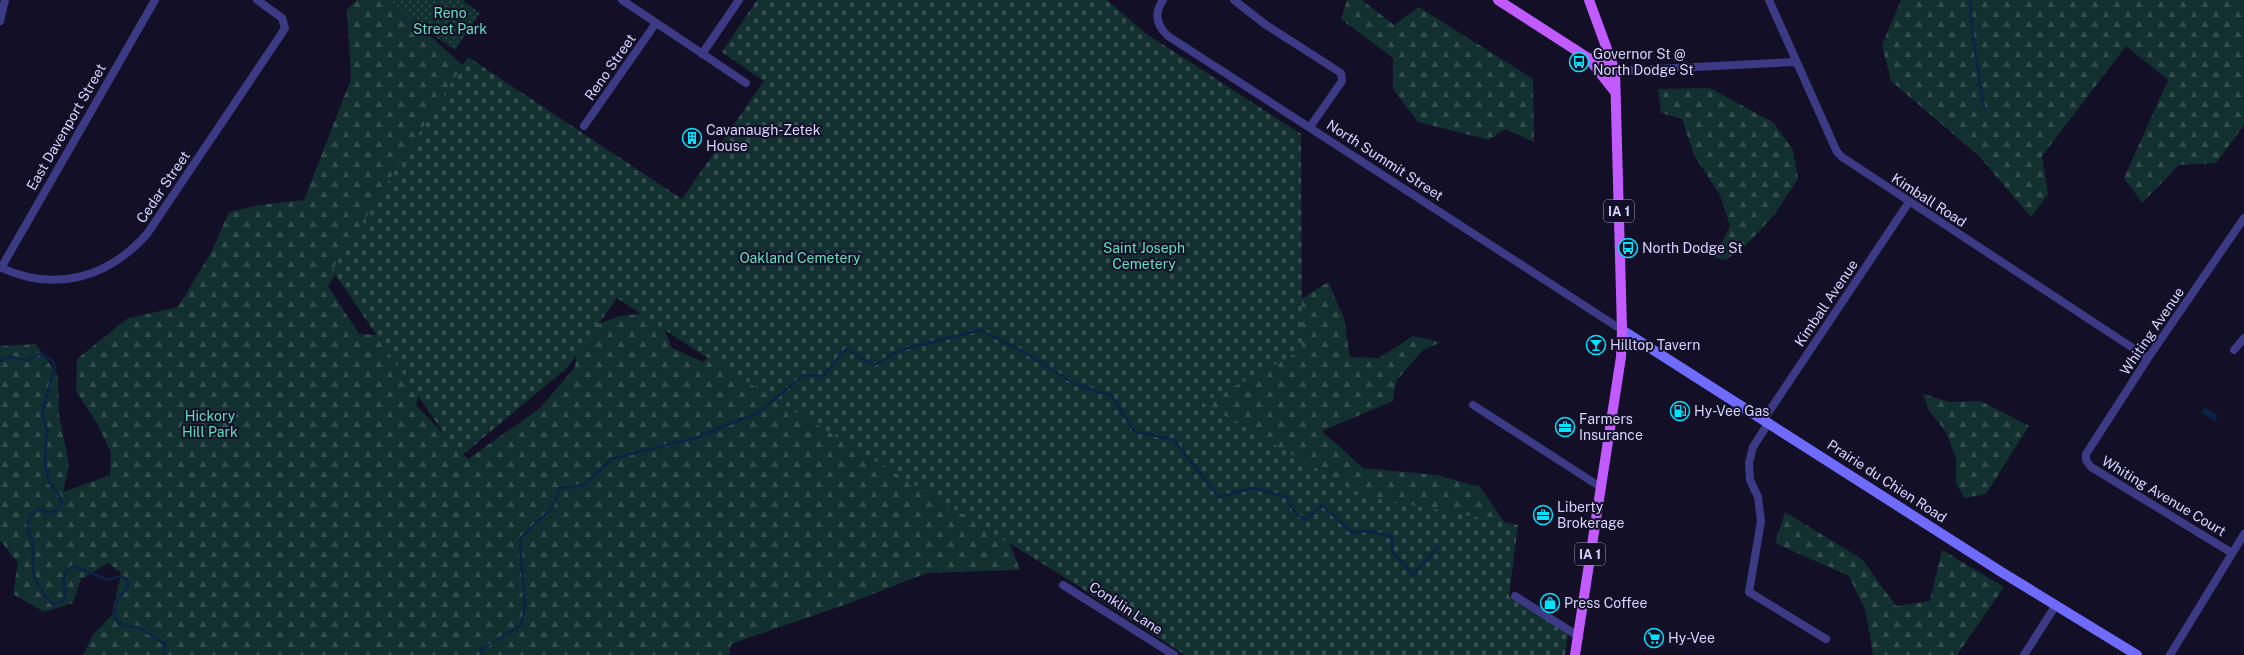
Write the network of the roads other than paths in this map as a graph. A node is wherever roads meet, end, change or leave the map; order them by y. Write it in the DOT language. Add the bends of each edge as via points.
graph roads {
  1 [pos="5,0"];
  2 [pos="155,0"];
  3 [pos="257,0"];
  4 [pos="622,0"];
  5 [pos="738,0"];
  6 [pos="1163,0"];
  7 [pos="1234,0"];
  8 [pos="1498,0"];
  9 [pos="1589,0"];
  10 [pos="1769,0"];
  11 [pos="0,21"];
  12 [pos="656,23"];
  13 [pos="1602,36"];
  14 [pos="702,54"];
  15 [pos="1588,58"];
  16 [pos="1795,62"];
  17 [pos="1615,71"];
  18 [pos="746,83"];
  19 [pos="1615,92"];
  20 [pos="584,126"];
  21 [pos="1310,127"];
  22 [pos="1909,202"];
  23 [pos="2244,218"];
  24 [pos="1,268"];
  25 [pos="1622,330"];
  26 [pos="2244,338"];
  27 [pos="2234,350"];
  28 [pos="2148,358"];
  29 [pos="1473,405"];
  30 [pos="1766,420"];
  31 [pos="2086,460"];
  32 [pos="1602,488"];
  33 [pos="2244,534"];
  34 [pos="2232,553"];
  35 [pos="1063,585"];
  36 [pos="1516,596"];
  37 [pos="2056,605"];
  38 [pos="1578,636"];
  39 [pos="1826,639"];
  40 [pos="1174,655"];
  41 [pos="1575,655"];
  42 [pos="2024,655"];
  43 [pos="2137,655"];
  44 [pos="2170,655"];
  1 -- 11 [label="street"];
  2 -- 24 [label="street, East Davenport Street"];
  3 -- 24 [label="street, Cedar Street" via="282,18 285,28 147,234 136,246 105,268 64,280 32,278"];
  4 -- 12 [label="street"];
  5 -- 14 [label="street"];
  6 -- 21 [label="street, North Summit Street" via="1156,14 1162,31"];
  7 -- 21 [label="street" via="1266,25 1341,73 1342,81"];
  8 -- 15 [label="main road"];
  9 -- 13 [label="main road, IA 1"];
  10 -- 16 [label="street, Kimball Road"];
  12 -- 14 [label="street"];
  12 -- 20 [label="street, Reno Street"];
  13 -- 15 [label="main road" via="1599,50"];
  13 -- 17 [label="main road, IA 1"];
  14 -- 18 [label="street"];
  15 -- 17 [label="main road" via="1598,60"];
  15 -- 19 [label="main road"];
  16 -- 17 [label="street"];
  16 -- 22 [label="street, Kimball Road" via="1839,155"];
  17 -- 19 [label="main road, IA 1"];
  19 -- 25 [label="main road, IA 1"];
  21 -- 25 [label="street, North Summit Street"];
  22 -- 28 [label="street, Kimball Road"];
  22 -- 30 [label="street, Kimball Avenue"];
  23 -- 28 [label="street, Whiting Avenue"];
  25 -- 30 [label="street, Prairie du Chien Road"];
  25 -- 32 [label="main road, IA 1" via="1621,357"];
  26 -- 27 [label="street"];
  28 -- 31 [label="street, Whiting Avenue" via="2086,454"];
  29 -- 32 [label="street"];
  30 -- 37 [label="street, Prairie du Chien Road"];
  30 -- 39 [label="street, Kimball Avenue" via="1753,447 1749,463 1750,480 1758,497 1760,521 1749,592"];
  31 -- 34 [label="street, Whiting Avenue Court" via="2091,467"];
  32 -- 38 [label="main road, IA 1"];
  33 -- 34 [label="street"];
  34 -- 44 [label="street"];
  35 -- 40 [label="street, Conklin Lane"];
  36 -- 38 [label="street"];
  37 -- 42 [label="street"];
  37 -- 43 [label="street, Prairie du Chien Road"];
  38 -- 41 [label="main road, IA 1"];
}
